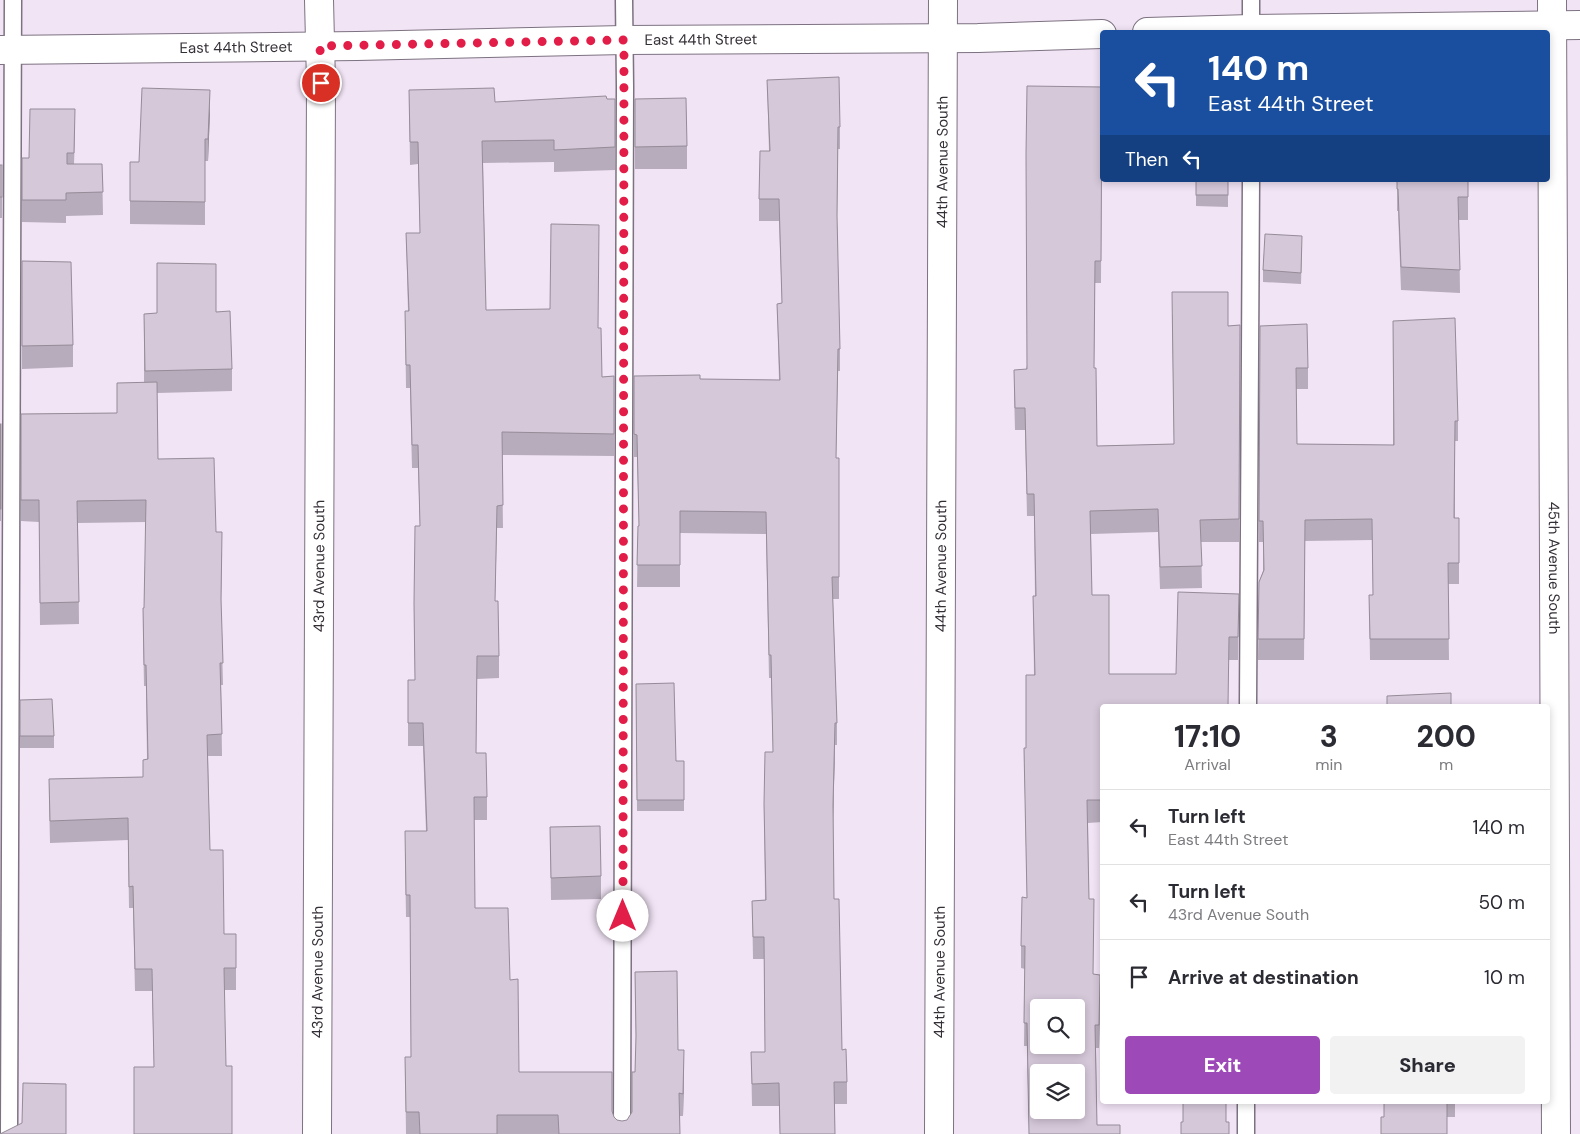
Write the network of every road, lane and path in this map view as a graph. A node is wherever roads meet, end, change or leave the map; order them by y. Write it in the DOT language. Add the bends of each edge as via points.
graph roads {
  1 [pos="13,0"];
  2 [pos="319,0"];
  3 [pos="624,0"];
  4 [pos="943,0"];
  5 [pos="1251,0"];
  6 [pos="1552,13"];
  7 [pos="1580,25"];
  8 [pos="1251,30"];
  9 [pos="1268,30"];
  10 [pos="1100,34"];
  11 [pos="943,37"];
  12 [pos="624,40"];
  13 [pos="320,46"];
  14 [pos="6,50"];
  15 [pos="1251,182"];
  16 [pos="1248,704"];
  17 [pos="1246,1104"];
  18 [pos="9,1134"];
  19 [pos="317,1134"];
  20 [pos="622,1134"];
  21 [pos="939,1134"];
  22 [pos="1246,1134"];
  23 [pos="1556,1134"];
  1 -- 14 [label="lane"];
  2 -- 13 [label="street, 43rd Avenue South"];
  3 -- 12 [label="lane"];
  4 -- 11 [label="street, 44th Avenue South"];
  5 -- 8 [label="lane"];
  6 -- 7 [label="street"];
  6 -- 9 [label="street"];
  6 -- 23 [label="street, 45th Avenue South"];
  10 -- 11 [label="street, East 44th Street"];
  11 -- 12 [label="street, East 44th Street"];
  11 -- 21 [label="street, 44th Avenue South"];
  12 -- 13 [label="street, East 44th Street"];
  12 -- 20 [label="lane"];
  13 -- 14 [label="street, East 44th Street"];
  13 -- 19 [label="street, 43rd Avenue South"];
  14 -- 18 [label="lane"];
  15 -- 16 [label="lane"];
  17 -- 22 [label="lane"];
}
